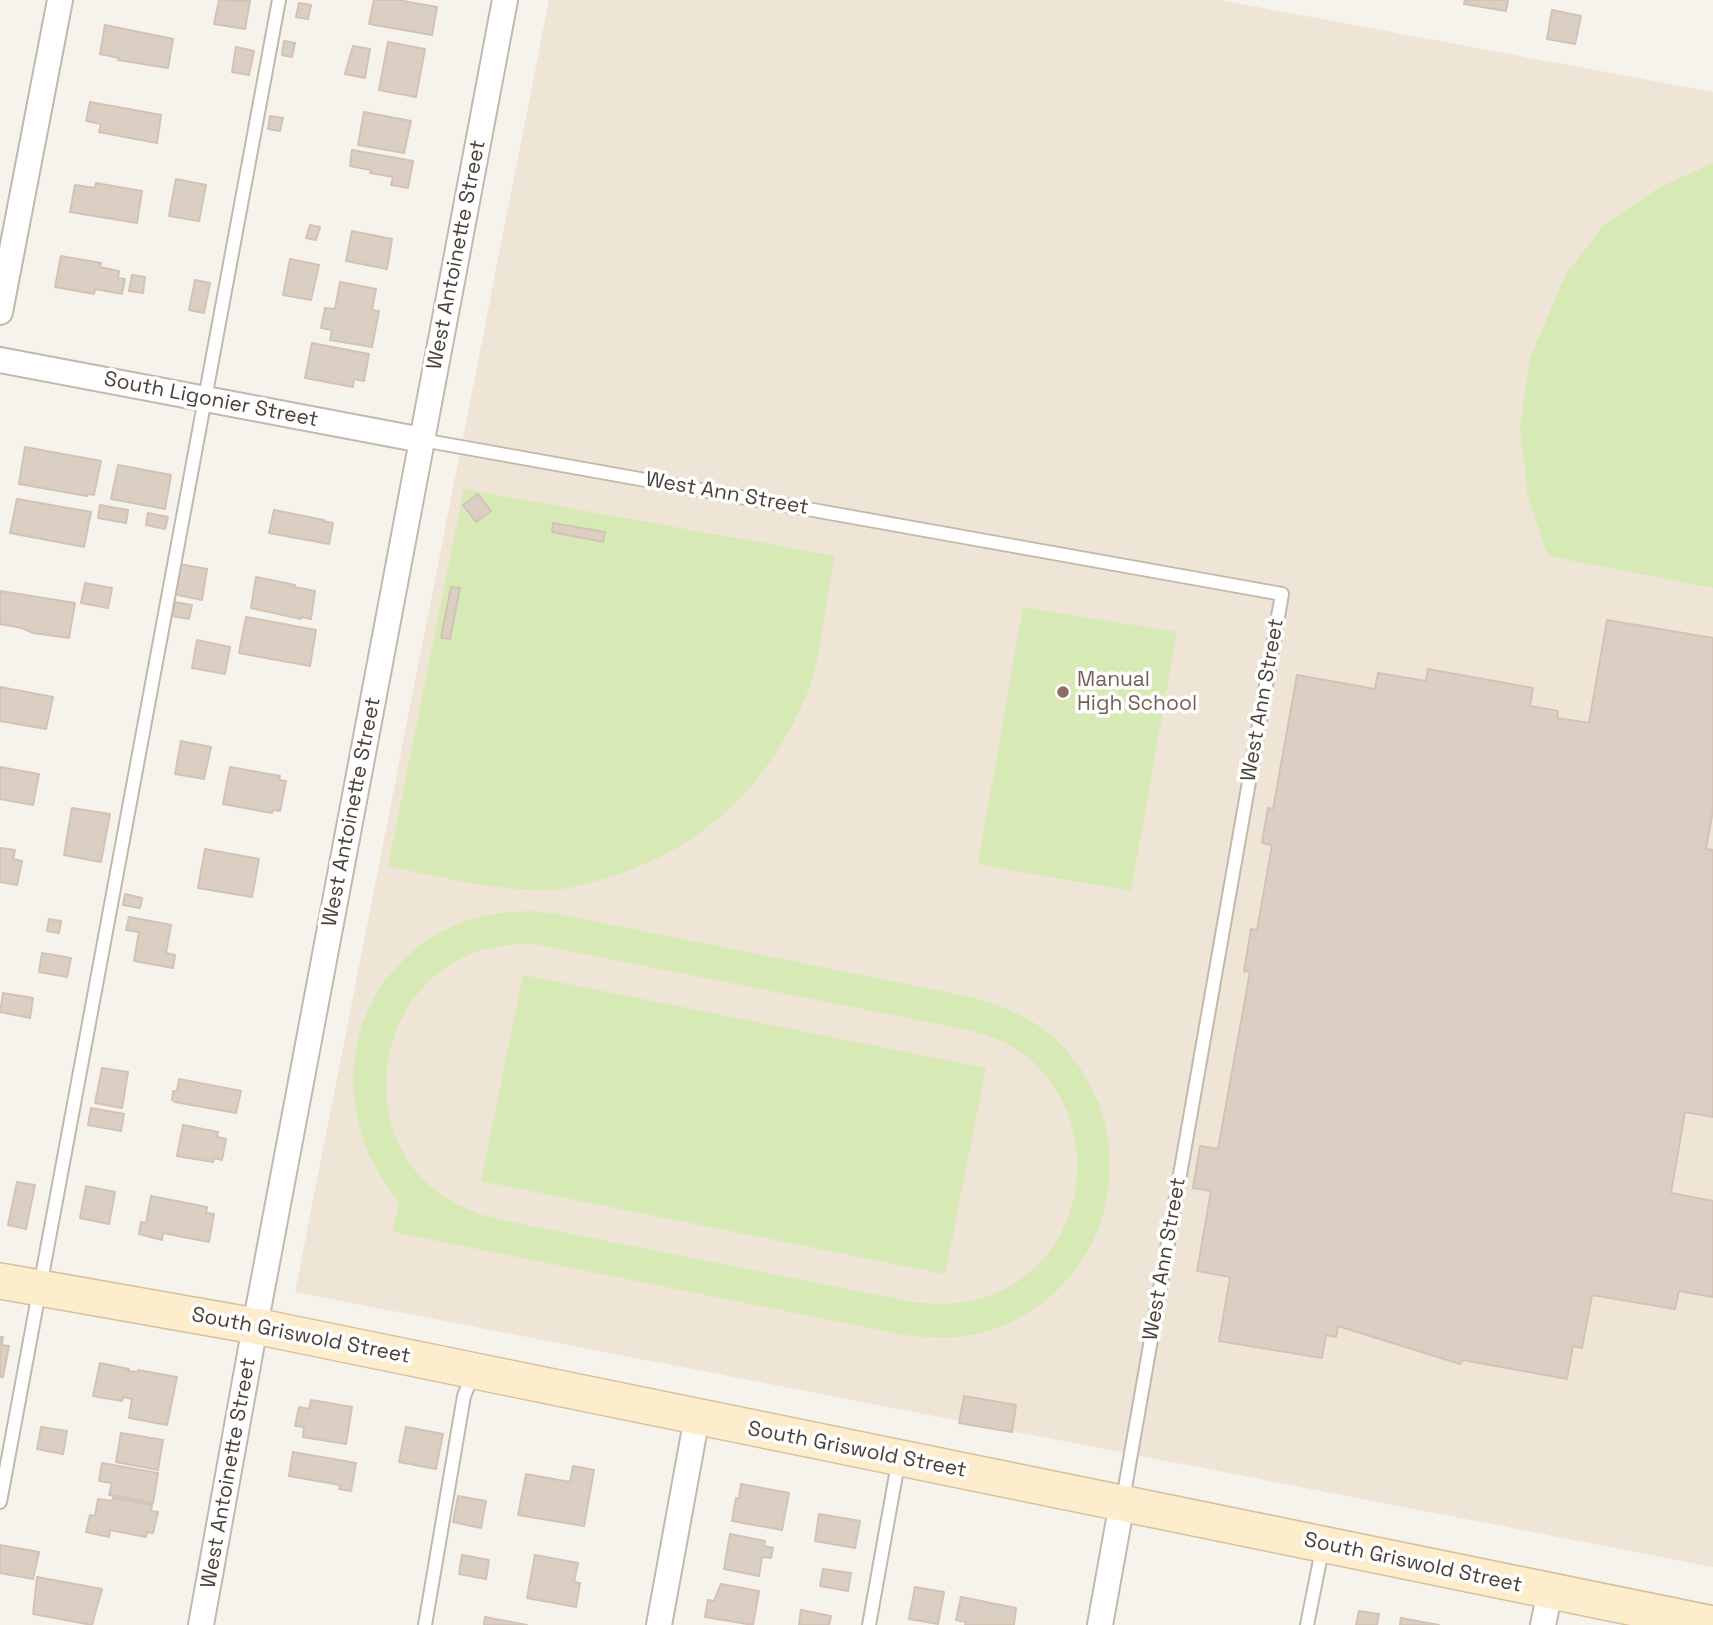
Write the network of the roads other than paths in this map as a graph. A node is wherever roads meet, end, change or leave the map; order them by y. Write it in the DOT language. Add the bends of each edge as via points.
graph roads {
  1 [pos="60,0"];
  2 [pos="279,0"];
  3 [pos="505,0"];
  4 [pos="0,312"];
  5 [pos="0,360"];
  6 [pos="205,399"];
  7 [pos="422,440"];
  8 [pos="0,1281"];
  9 [pos="41,1288"];
  10 [pos="255,1325"];
  11 [pos="474,1371"];
  12 [pos="697,1417"];
  13 [pos="899,1458"];
  14 [pos="0,1502"];
  15 [pos="1122,1503"];
  16 [pos="1324,1545"];
  17 [pos="1550,1591"];
  18 [pos="1713,1623"];
  19 [pos="201,1625"];
  20 [pos="425,1625"];
  21 [pos="659,1625"];
  22 [pos="869,1625"];
  23 [pos="1100,1625"];
  24 [pos="1307,1625"];
  25 [pos="1543,1625"];
  1 -- 4 [label="street"];
  2 -- 6 [label="lane"];
  3 -- 7 [label="street, West Antoinette Street"];
  5 -- 6 [label="street, South Ligonier Street"];
  6 -- 7 [label="street, South Ligonier Street"];
  6 -- 9 [label="lane"];
  7 -- 10 [label="street, West Antoinette Street"];
  7 -- 15 [label="lane, West Ann Street" via="1282,594"];
  8 -- 9 [label="street, South Griswold Street"];
  9 -- 10 [label="street, South Griswold Street"];
  9 -- 14 [label="lane"];
  10 -- 11 [label="street, South Griswold Street"];
  10 -- 19 [label="street, West Antoinette Street"];
  11 -- 12 [label="street, South Griswold Street"];
  11 -- 20 [label="lane" via="464,1396"];
  12 -- 13 [label="street, South Griswold Street"];
  12 -- 21 [label="street"];
  13 -- 15 [label="street, South Griswold Street"];
  13 -- 22 [label="lane"];
  15 -- 16 [label="street, South Griswold Street"];
  15 -- 23 [label="street, West Ann Street"];
  16 -- 17 [label="street, South Griswold Street"];
  16 -- 24 [label="lane"];
  17 -- 18 [label="street, South Griswold Street"];
  17 -- 25 [label="street"];
}
